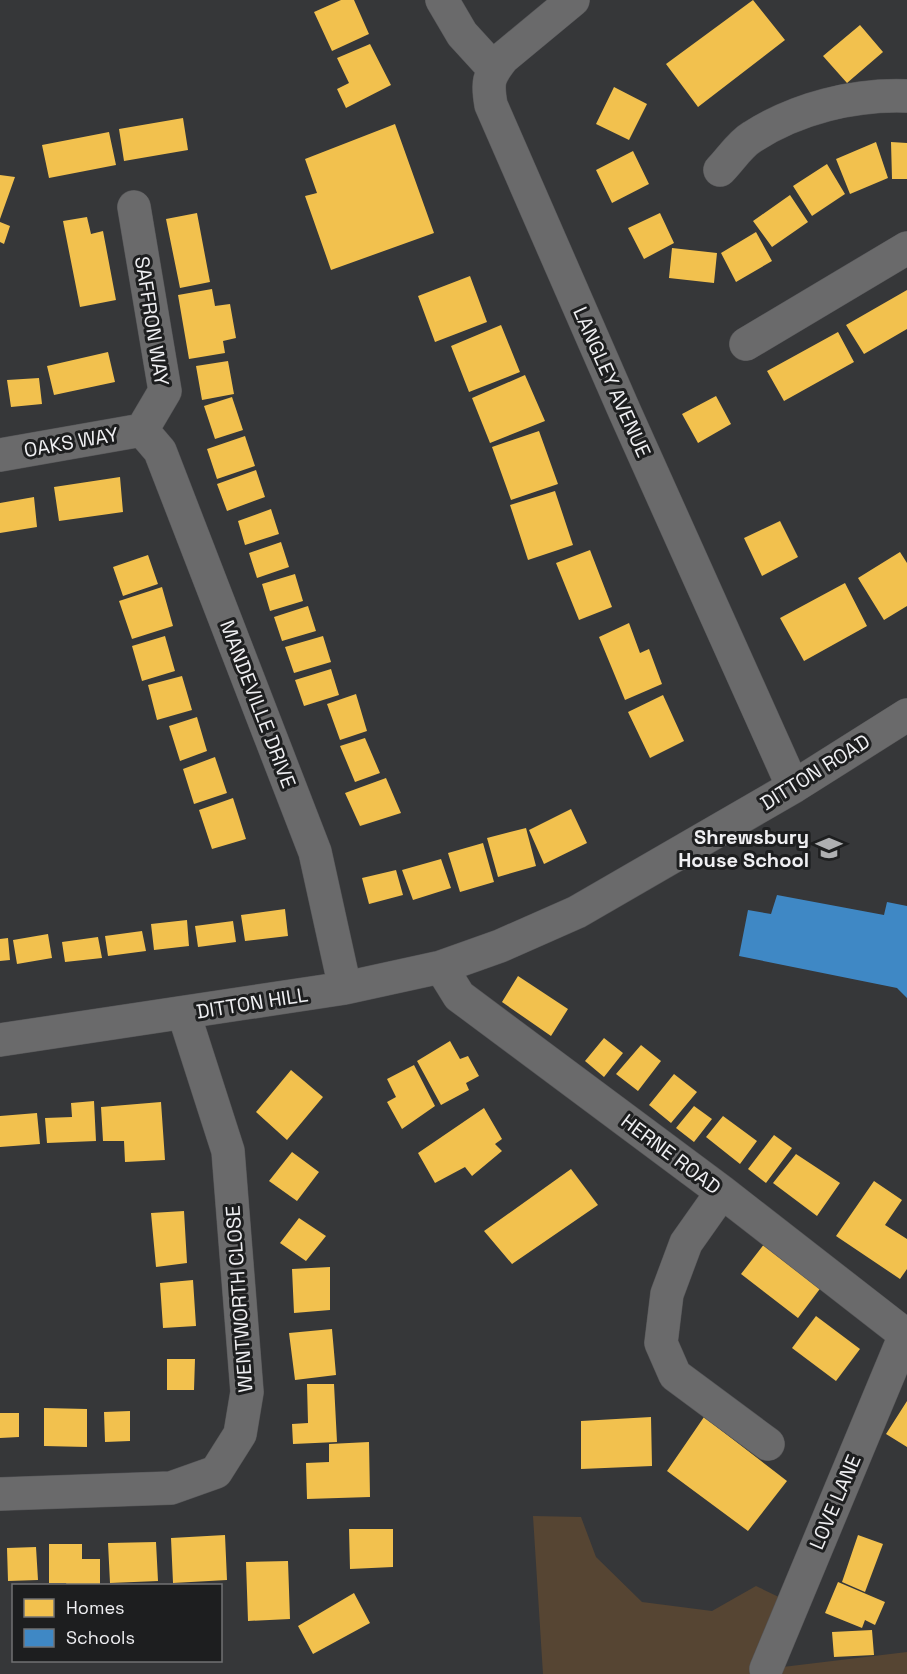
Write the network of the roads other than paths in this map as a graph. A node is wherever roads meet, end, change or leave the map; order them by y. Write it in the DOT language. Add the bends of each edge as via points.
graph roads {
  1 [pos="442,0"];
  2 [pos="573,0"];
  3 [pos="494,69"];
  4 [pos="907,96"];
  5 [pos="720,170"];
  6 [pos="134,207"];
  7 [pos="907,248"];
  8 [pos="746,344"];
  9 [pos="142,430"];
  10 [pos="0,455"];
  11 [pos="907,715"];
  12 [pos="793,787"];
  13 [pos="500,946"];
  14 [pos="441,967"];
  15 [pos="345,988"];
  16 [pos="184,1014"];
  17 [pos="0,1040"];
  18 [pos="722,1192"];
  19 [pos="906,1335"];
  20 [pos="768,1444"];
  21 [pos="0,1494"];
  22 [pos="766,1669"];
  1 -- 3 [label="street" via="462,34"];
  2 -- 3 [label="street"];
  3 -- 12 [label="street, LANGLEY AVENUE" via="488,85 491,105"];
  4 -- 5 [label="street" via="838,101 790,116 750,138"];
  6 -- 9 [label="street, SAFFRON WAY" via="165,392"];
  7 -- 8 [label="street"];
  9 -- 10 [label="street, OAKS WAY"];
  9 -- 15 [label="street, MANDEVILLE DRIVE" via="160,452 315,852"];
  11 -- 12 [label="street, DITTON ROAD"];
  12 -- 13 [label="street, DITTON ROAD" via="577,912"];
  13 -- 14 [label="street, DITTON HILL"];
  14 -- 15 [label="street, DITTON HILL"];
  14 -- 18 [label="street, HERNE ROAD" via="459,996"];
  15 -- 16 [label="street, DITTON HILL"];
  16 -- 17 [label="street, DITTON HILL"];
  16 -- 21 [label="street, WENTWORTH CLOSE" via="228,1151 248,1392 240,1434 216,1472 171,1488"];
  18 -- 19 [label="street, HERNE ROAD"];
  18 -- 20 [label="street" via="686,1243 667,1294 661,1343 675,1375"];
  19 -- 22 [label="street, LOVE LANE"];
}
